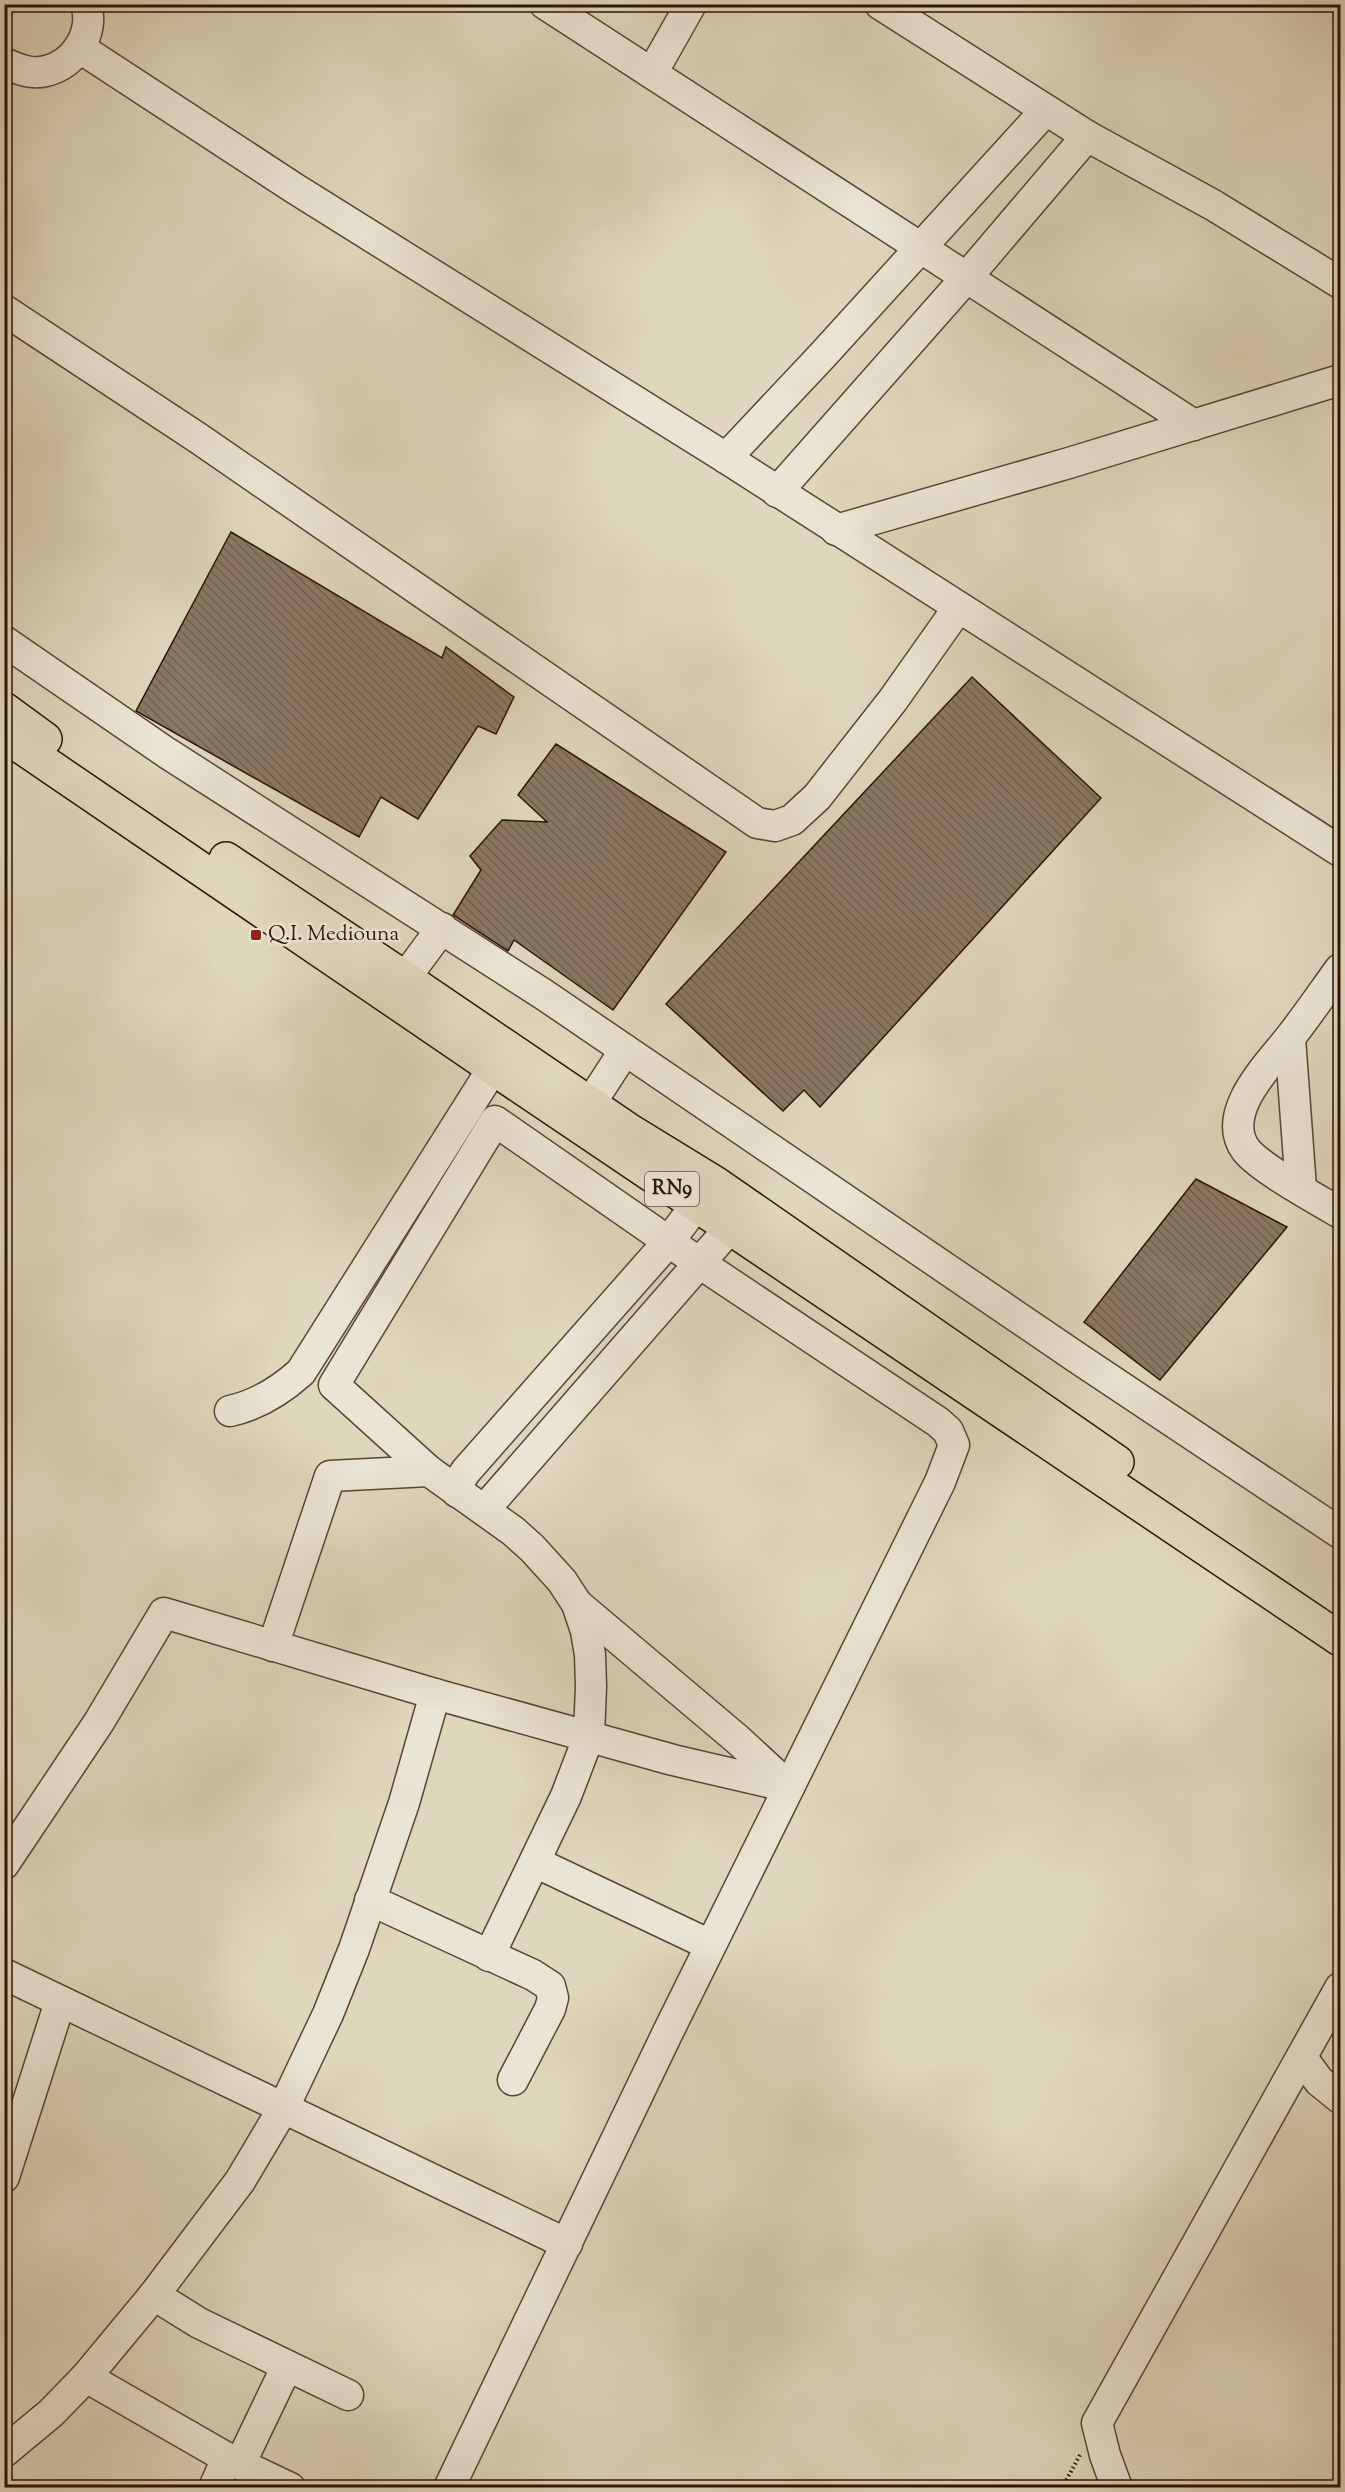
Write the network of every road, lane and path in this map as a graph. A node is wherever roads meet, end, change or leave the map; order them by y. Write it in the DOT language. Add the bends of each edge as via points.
graph roads {
  1 [pos="86,4"];
  2 [pos="544,4"];
  3 [pos="691,4"];
  4 [pos="880,4"];
  5 [pos="80,48"];
  6 [pos="5,63"];
  7 [pos="652,73"];
  8 [pos="1046,110"];
  9 [pos="1087,136"];
  10 [pos="922,247"];
  11 [pos="967,277"];
  12 [pos="1341,283"];
  13 [pos="4,310"];
  14 [pos="1341,380"];
  15 [pos="1194,425"];
  16 [pos="726,458"];
  17 [pos="777,492"];
  18 [pos="836,530"];
  19 [pos="958,608"];
  20 [pos="4,641"];
  21 [pos="4,710"];
  22 [pos="4,735"];
  23 [pos="1341,851"];
  24 [pos="442,928"];
  25 [pos="1341,969"];
  26 [pos="405,978"];
  27 [pos="1290,1038"];
  28 [pos="625,1050"];
  29 [pos="493,1068"];
  30 [pos="590,1104"];
  31 [pos="1301,1188"];
  32 [pos="696,1205"];
  33 [pos="1341,1213"];
  34 [pos="730,1228"];
  35 [pos="669,1240"];
  36 [pos="698,1262"];
  37 [pos="572,1352"];
  38 [pos="601,1378"];
  39 [pos="230,1411"];
  40 [pos="429,1471"];
  41 [pos="457,1492"];
  42 [pos="484,1510"];
  43 [pos="1341,1533"];
  44 [pos="577,1604"];
  45 [pos="1341,1612"];
  46 [pos="1341,1640"];
  47 [pos="273,1646"];
  48 [pos="435,1694"];
  49 [pos="589,1736"];
  50 [pos="789,1787"];
  51 [pos="535,1862"];
  52 [pos="4,1864"];
  53 [pos="370,1900"];
  54 [pos="710,1946"];
  55 [pos="489,1956"];
  56 [pos="4,1974"];
  57 [pos="1341,1988"];
  58 [pos="60,2002"];
  59 [pos="1303,2059"];
  60 [pos="513,2080"];
  61 [pos="1341,2098"];
  62 [pos="284,2107"];
  63 [pos="4,2177"];
  64 [pos="567,2244"];
  65 [pos="154,2295"];
  66 [pos="287,2366"];
  67 [pos="86,2377"];
  68 [pos="348,2395"];
  69 [pos="4,2452"];
  70 [pos="234,2461"];
  71 [pos="214,2487"];
  72 [pos="290,2487"];
  73 [pos="449,2487"];
  74 [pos="1118,2487"];
  1 -- 5 [label="street" via="87,30"];
  2 -- 7 [label="street"];
  3 -- 7 [label="street"];
  4 -- 8 [label="street"];
  5 -- 6 [label="street" via="65,63 46,71 24,72"];
  5 -- 16 [label="street" via="294,188"];
  7 -- 10 [label="street"];
  8 -- 9 [label="street"];
  8 -- 10 [label="street"];
  9 -- 11 [label="street"];
  9 -- 12 [label="street"];
  10 -- 11 [label="street"];
  10 -- 16 [label="street"];
  11 -- 15 [label="street"];
  11 -- 17 [label="street"];
  13 -- 19 [label="street" via="198,438 757,823 775,825 792,820 817,797"];
  14 -- 15 [label="street"];
  15 -- 18 [label="street"];
  16 -- 17 [label="street"];
  17 -- 18 [label="street"];
  18 -- 19 [label="street"];
  19 -- 23 [label="street"];
  20 -- 24 [label="street" via="167,753"];
  21 -- 26 [label="highway, RN9"];
  22 -- 29 [label="highway, RN9"];
  24 -- 26 [label="street"];
  24 -- 28 [label="street"];
  25 -- 27 [label="street"];
  26 -- 30 [label="highway, RN9"];
  27 -- 31 [label="street"];
  27 -- 31 [label="street" via="1248,1093 1240,1115 1240,1134 1255,1158"];
  28 -- 30 [label="street"];
  28 -- 43 [label="street" via="1076,1358"];
  29 -- 32 [label="highway, RN9"];
  29 -- 39 [label="street" via="301,1372 256,1404"];
  30 -- 45 [label="highway, RN9" via="715,1183"];
  31 -- 33 [label="street"];
  32 -- 34 [label="highway, RN9"];
  32 -- 35 [label="street"];
  34 -- 36 [label="street"];
  34 -- 46 [label="highway, RN9"];
  35 -- 36 [label="street"];
  35 -- 37 [label="street"];
  35 -- 40 [label="street" via="495,1120 334,1385"];
  36 -- 38 [label="street"];
  36 -- 50 [label="street" via="938,1422 954,1441 951,1459"];
  37 -- 38 [label="street"];
  37 -- 41 [label="street" via="466,1472"];
  38 -- 42 [label="street"];
  40 -- 41 [label="street"];
  40 -- 47 [label="street" via="330,1476"];
  41 -- 42 [label="street"];
  42 -- 44 [label="street" via="532,1548"];
  44 -- 49 [label="street" via="590,1655"];
  44 -- 50 [label="street" via="737,1738"];
  47 -- 48 [label="street"];
  47 -- 52 [label="street" via="164,1613 99,1722"];
  48 -- 49 [label="street"];
  48 -- 53 [label="street" via="404,1803"];
  49 -- 50 [label="street"];
  49 -- 51 [label="street"];
  50 -- 54 [label="street"];
  51 -- 54 [label="street"];
  51 -- 55 [label="street"];
  53 -- 55 [label="street"];
  53 -- 62 [label="street" via="328,2014"];
  54 -- 64 [label="street"];
  55 -- 60 [label="street" via="533,1975 552,1990 550,2009"];
  56 -- 58 [label="street"];
  57 -- 59 [label="street"];
  58 -- 62 [label="street"];
  58 -- 63 [label="street"];
  59 -- 61 [label="street" via="1319,2081"];
  59 -- 74 [label="street" via="1097,2423"];
  62 -- 64 [label="street"];
  62 -- 65 [label="street" via="240,2181"];
  64 -- 73 [label="street"];
  65 -- 66 [label="street" via="199,2324"];
  65 -- 67 [label="street"];
  66 -- 68 [label="street"];
  66 -- 70 [label="street"];
  67 -- 69 [label="street"];
  67 -- 70 [label="street"];
  70 -- 71 [label="street"];
  70 -- 72 [label="street"];
}
